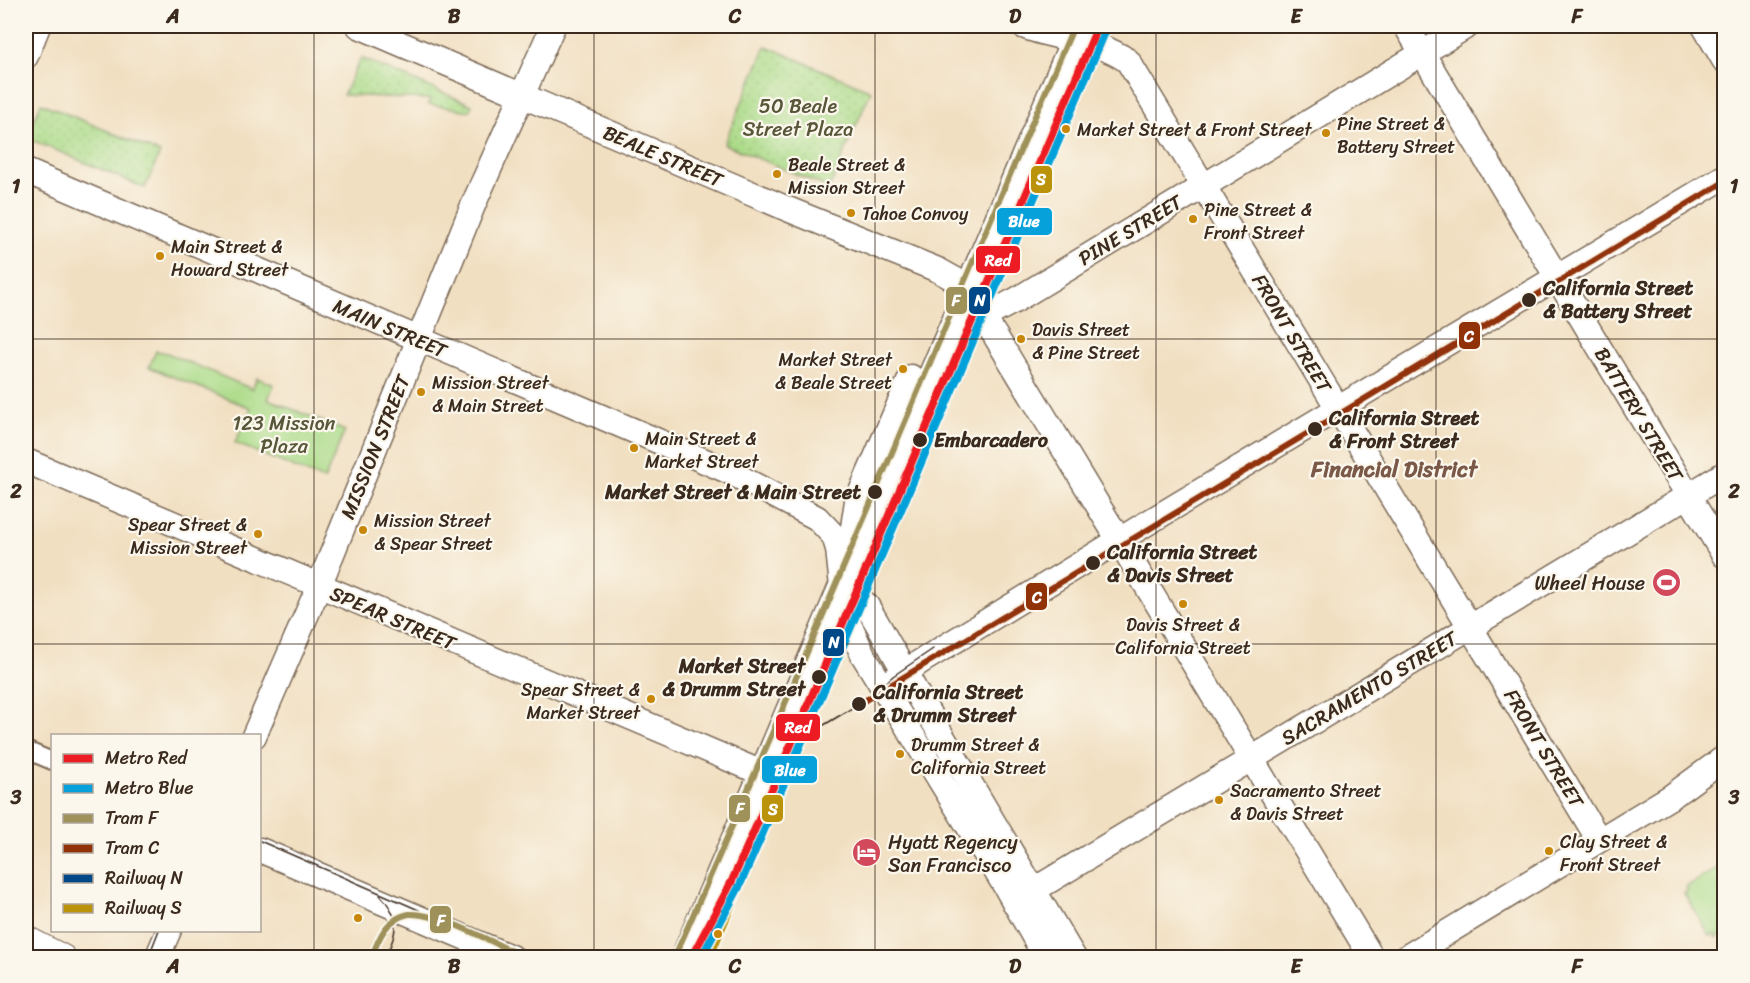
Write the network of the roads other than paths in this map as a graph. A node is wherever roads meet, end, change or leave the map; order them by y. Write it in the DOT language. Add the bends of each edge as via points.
graph roads {
  1 [pos="38,26"];
  2 [pos="359,26"];
  3 [pos="553,26"];
  4 [pos="1023,26"];
  5 [pos="1406,26"];
  6 [pos="1467,26"];
  7 [pos="1704,26"];
  8 [pos="1075,33"];
  9 [pos="1422,53"];
  10 [pos="26,56"];
  11 [pos="1725,60"];
  12 [pos="521,95"];
  13 [pos="26,171"];
  14 [pos="1725,177"];
  15 [pos="1203,186"];
  16 [pos="1557,277"];
  17 [pos="966,290"];
  18 [pos="983,317"];
  19 [pos="417,339"];
  20 [pos="944,339"];
  21 [pos="1338,409"];
  22 [pos="26,461"];
  23 [pos="1725,474"];
  24 [pos="1689,495"];
  25 [pos="1119,541"];
  26 [pos="1725,555"];
  27 [pos="843,584"];
  28 [pos="319,586"];
  29 [pos="1470,627"];
  30 [pos="906,671"];
  31 [pos="883,687"];
  32 [pos="254,734"];
  33 [pos="26,750"];
  34 [pos="1725,758"];
  35 [pos="1251,759"];
  36 [pos="51,761"];
  37 [pos="762,773"];
  38 [pos="1599,840"];
  39 [pos="261,850"];
  40 [pos="1024,896"];
  41 [pos="168,932"];
  42 [pos="26,939"];
  43 [pos="63,957"];
  44 [pos="157,957"];
  45 [pos="513,957"];
  46 [pos="683,957"];
  47 [pos="1046,957"];
  48 [pos="1074,957"];
  49 [pos="1372,957"];
  50 [pos="1406,957"];
  1 -- 10 [label="street"];
  2 -- 12 [label="street, BEALE STREET"];
  3 -- 12 [label="street, MISSION STREET"];
  4 -- 8 [label="street, FRONT STREET" via="1041,33"];
  5 -- 9 [label="street, BATTERY STREET"];
  6 -- 9 [label="street, PINE STREET"];
  7 -- 11 [label="street"];
  8 -- 15 [label="street, FRONT STREET" via="1128,61"];
  8 -- 17 [label="street"];
  9 -- 15 [label="street, PINE STREET"];
  9 -- 16 [label="street, BATTERY STREET"];
  12 -- 17 [label="street, BEALE STREET" via="938,270"];
  12 -- 19 [label="street, MISSION STREET"];
  13 -- 19 [label="street, MAIN STREET"];
  14 -- 16 [label="street"];
  15 -- 18 [label="street, PINE STREET"];
  15 -- 21 [label="street, FRONT STREET"];
  16 -- 21 [label="street"];
  16 -- 24 [label="street, BATTERY STREET"];
  17 -- 18 [label="street"];
  17 -- 20 [label="street"];
  17 -- 27 [label="street" via="937,321 857,501"];
  18 -- 20 [label="street, PINE STREET"];
  18 -- 25 [label="street"];
  19 -- 27 [label="street, MAIN STREET" via="728,471 817,518 834,536"];
  19 -- 28 [label="street, MISSION STREET"];
  20 -- 27 [label="street"];
  21 -- 25 [label="street"];
  21 -- 29 [label="street, FRONT STREET"];
  22 -- 28 [label="street, SPEAR STREET"];
  23 -- 24 [label="street, SACRAMENTO STREET"];
  24 -- 26 [label="street, BATTERY STREET"];
  24 -- 29 [label="street, SACRAMENTO STREET"];
  25 -- 30 [label="street"];
  25 -- 35 [label="street"];
  27 -- 30 [label="street" via="867,606"];
  27 -- 31 [label="street" via="846,615 863,655"];
  27 -- 37 [label="street"];
  28 -- 32 [label="street, MISSION STREET"];
  28 -- 37 [label="street, SPEAR STREET"];
  29 -- 35 [label="street, SACRAMENTO STREET"];
  29 -- 38 [label="street, FRONT STREET"];
  30 -- 31 [label="street"];
  30 -- 40 [label="street"];
  31 -- 40 [label="street"];
  33 -- 36 [label="street"];
  34 -- 38 [label="street"];
  35 -- 40 [label="street, SACRAMENTO STREET"];
  35 -- 49 [label="street"];
  37 -- 46 [label="street"];
  38 -- 50 [label="street"];
  39 -- 45 [label="street"];
  40 -- 47 [label="street"];
  40 -- 48 [label="street"];
  41 -- 44 [label="street"];
  42 -- 43 [label="main road"];
}
